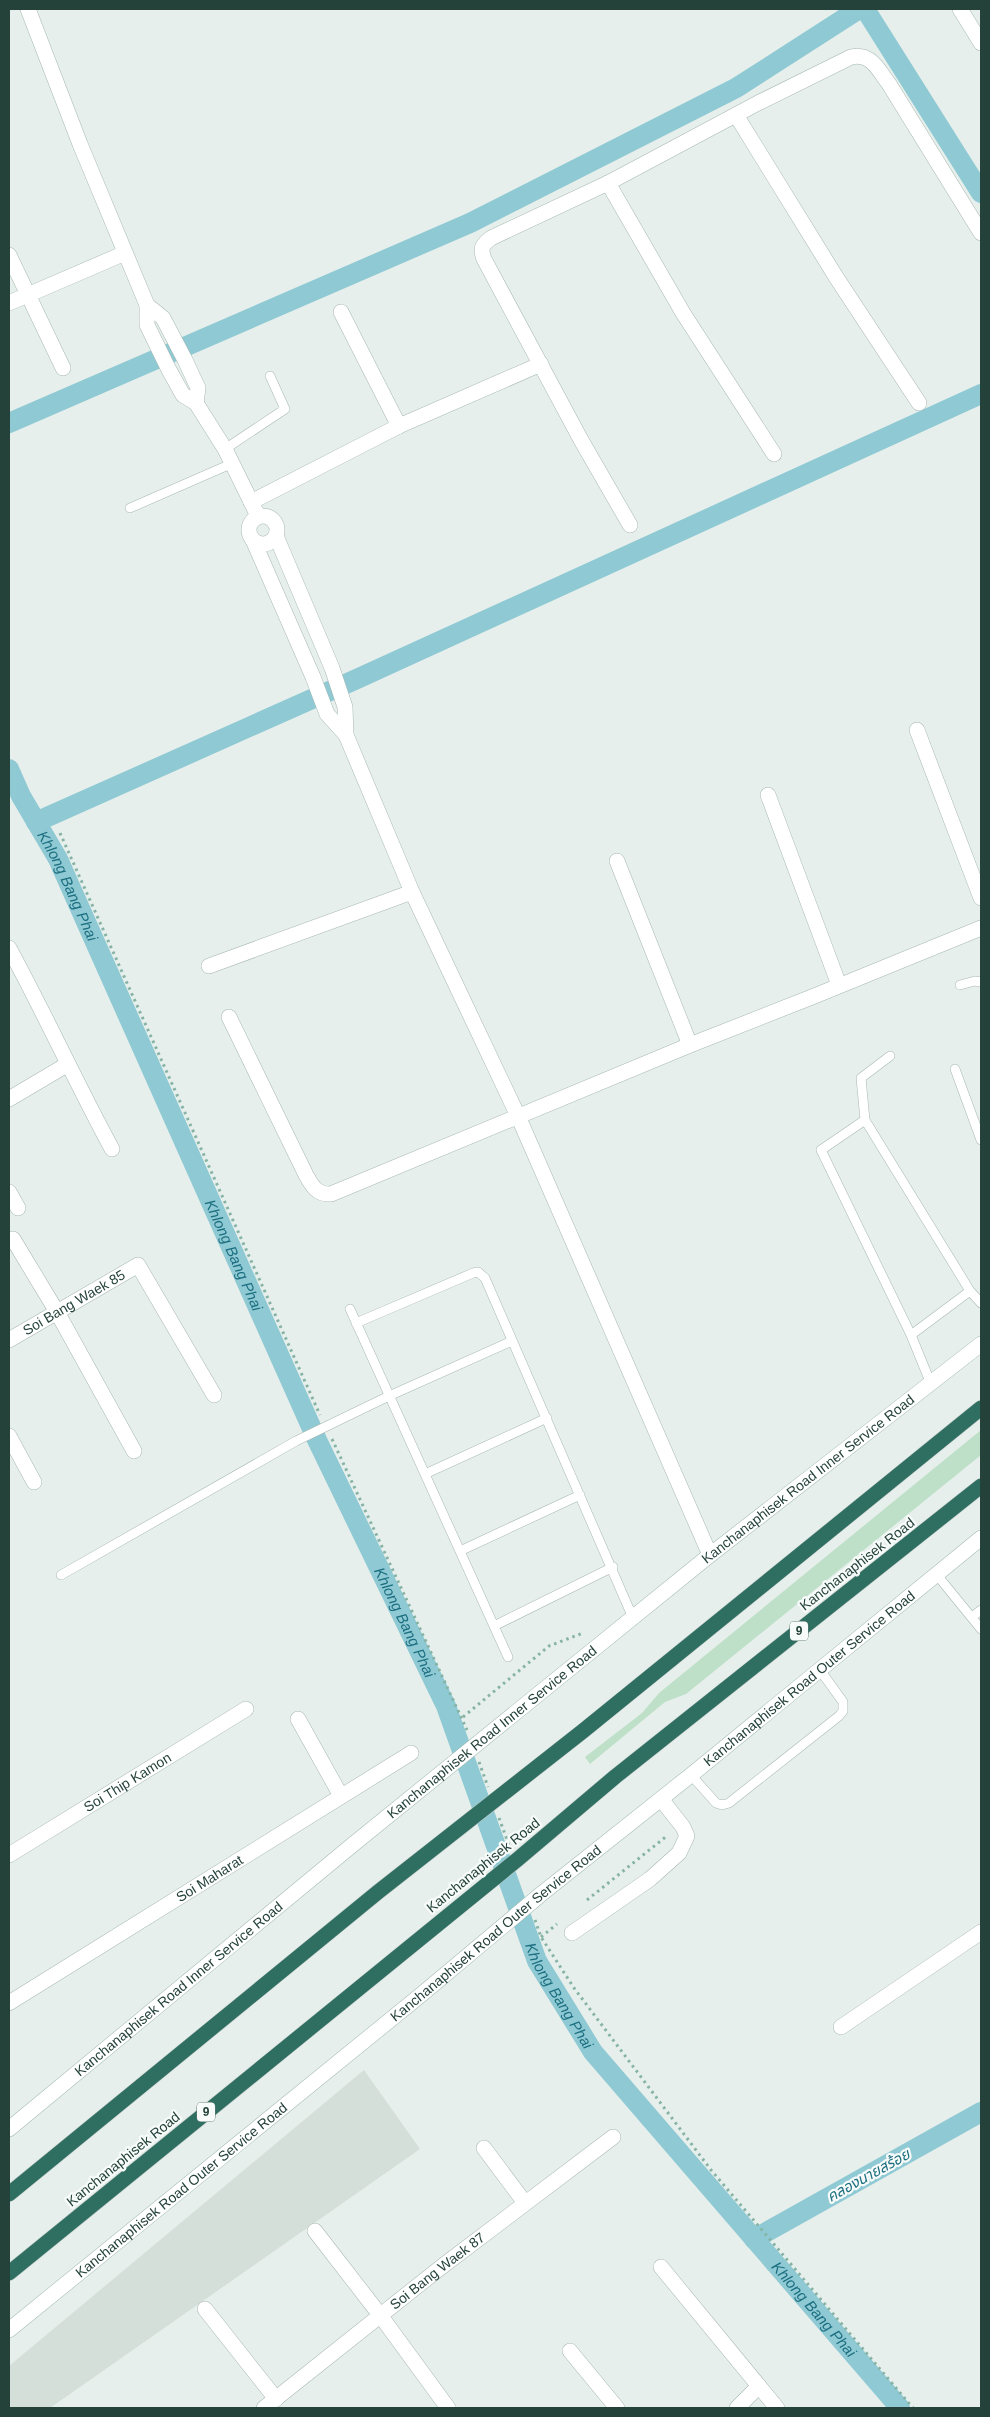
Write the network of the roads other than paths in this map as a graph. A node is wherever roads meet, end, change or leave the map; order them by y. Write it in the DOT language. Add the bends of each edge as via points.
graph roads {
  1 [pos="28,9"];
  2 [pos="960,9"];
  3 [pos="981,43"];
  4 [pos="736,115"];
  5 [pos="608,183"];
  6 [pos="981,233"];
  7 [pos="125,253"];
  8 [pos="9,255"];
  9 [pos="28,294"];
  10 [pos="9,303"];
  11 [pos="147,305"];
  12 [pos="341,312"];
  13 [pos="541,364"];
  14 [pos="63,368"];
  15 [pos="270,376"];
  16 [pos="196,403"];
  17 [pos="919,403"];
  18 [pos="399,426"];
  19 [pos="225,449"];
  20 [pos="774,454"];
  21 [pos="233,463"];
  22 [pos="251,502"];
  23 [pos="130,508"];
  24 [pos="258,516"];
  25 [pos="630,525"];
  26 [pos="276,536"];
  27 [pos="252,540"];
  28 [pos="317,628"];
  29 [pos="295,636"];
  30 [pos="917,730"];
  31 [pos="346,735"];
  32 [pos="768,795"];
  33 [pos="617,861"];
  34 [pos="412,892"];
  35 [pos="981,898"];
  36 [pos="981,928"];
  37 [pos="9,948"];
  38 [pos="209,966"];
  39 [pos="981,982"];
  40 [pos="960,985"];
  41 [pos="839,986"];
  42 [pos="229,1017"];
  43 [pos="690,1045"];
  44 [pos="890,1056"];
  45 [pos="68,1064"];
  46 [pos="955,1069"];
  47 [pos="9,1099"];
  48 [pos="518,1116"];
  49 [pos="864,1120"];
  50 [pos="981,1140"];
  51 [pos="112,1149"];
  52 [pos="9,1192"];
  53 [pos="18,1208"];
  54 [pos="12,1239"];
  55 [pos="970,1291"];
  56 [pos="981,1304"];
  57 [pos="350,1309"];
  58 [pos="57,1312"];
  59 [pos="356,1323"];
  60 [pos="911,1335"];
  61 [pos="9,1340"];
  62 [pos="512,1341"];
  63 [pos="981,1344"];
  64 [pos="931,1384"];
  65 [pos="214,1395"];
  66 [pos="389,1396"];
  67 [pos="981,1408"];
  68 [pos="546,1418"];
  69 [pos="9,1436"];
  70 [pos="134,1451"];
  71 [pos="425,1474"];
  72 [pos="34,1482"];
  73 [pos="981,1486"];
  74 [pos="580,1495"];
  75 [pos="981,1538"];
  76 [pos="460,1551"];
  77 [pos="710,1556"];
  78 [pos="613,1567"];
  79 [pos="61,1575"];
  80 [pos="937,1575"];
  81 [pos="981,1610"];
  82 [pos="972,1617"];
  83 [pos="633,1618"];
  84 [pos="494,1626"];
  85 [pos="981,1629"];
  86 [pos="508,1658"];
  87 [pos="820,1670"];
  88 [pos="246,1710"];
  89 [pos="298,1719"];
  90 [pos="411,1753"];
  91 [pos="691,1775"];
  92 [pos="341,1796"];
  93 [pos="661,1799"];
  94 [pos="9,1855"];
  95 [pos="981,1932"];
  96 [pos="572,1933"];
  97 [pos="9,2003"];
  98 [pos="841,2027"];
  99 [pos="9,2129"];
  100 [pos="613,2136"];
  101 [pos="484,2148"];
  102 [pos="9,2194"];
  103 [pos="525,2203"];
  104 [pos="315,2231"];
  105 [pos="661,2267"];
  106 [pos="9,2274"];
  107 [pos="205,2309"];
  108 [pos="380,2315"];
  109 [pos="9,2330"];
  110 [pos="570,2351"];
  111 [pos="759,2386"];
  112 [pos="269,2405"];
  113 [pos="448,2408"];
  114 [pos="617,2408"];
  115 [pos="737,2408"];
  116 [pos="777,2408"];
  1 -- 7 [label="street"];
  2 -- 3 [label="street"];
  4 -- 5 [label="street"];
  4 -- 6 [label="street" via="851,57 867,57 889,84"];
  4 -- 17 [label="street"];
  5 -- 13 [label="street" via="483,244 484,259"];
  5 -- 20 [label="street" via="683,313"];
  7 -- 9 [label="street"];
  7 -- 11 [label="street"];
  8 -- 9 [label="street"];
  9 -- 10 [label="street"];
  9 -- 14 [label="street"];
  11 -- 16 [label="street" via="162,318 171,332 198,388"];
  11 -- 16 [label="street" via="147,326 182,395"];
  12 -- 18 [label="street"];
  13 -- 18 [label="street"];
  13 -- 25 [label="street"];
  15 -- 19 [label="lane" via="285,409"];
  16 -- 19 [label="street"];
  18 -- 22 [label="street"];
  19 -- 21 [label="street"];
  21 -- 22 [label="street"];
  21 -- 23 [label="lane"];
  22 -- 24 [label="street"];
  24 -- 26 [label="street" via="268,516 275,523"];
  24 -- 27 [label="street" via="249,527"];
  26 -- 27 [label="street" via="266,544"];
  26 -- 28 [label="street"];
  27 -- 29 [label="street"];
  28 -- 29 [label="street"];
  28 -- 31 [label="street" via="345,708"];
  29 -- 31 [label="street" via="327,714"];
  30 -- 35 [label="street"];
  31 -- 34 [label="street"];
  32 -- 41 [label="street"];
  33 -- 43 [label="street"];
  34 -- 38 [label="street"];
  34 -- 48 [label="street"];
  36 -- 41 [label="street"];
  37 -- 45 [label="street"];
  39 -- 40 [label="lane" via="975,980"];
  41 -- 43 [label="street"];
  42 -- 48 [label="street" via="306,1175 314,1188 323,1194 331,1194"];
  43 -- 48 [label="street"];
  44 -- 49 [label="lane" via="861,1078"];
  45 -- 47 [label="street"];
  45 -- 51 [label="street"];
  46 -- 50 [label="lane"];
  48 -- 77 [label="street"];
  49 -- 55 [label="lane"];
  49 -- 60 [label="lane" via="821,1150"];
  52 -- 53 [label="street"];
  54 -- 58 [label="street"];
  55 -- 56 [label="lane"];
  55 -- 60 [label="lane"];
  57 -- 59 [label="lane"];
  58 -- 61 [label="street, Soi Bang Waek 85"];
  58 -- 65 [label="street, Soi Bang Waek 85" via="138,1265"];
  58 -- 70 [label="street"];
  59 -- 62 [label="lane" via="478,1272 485,1278"];
  59 -- 66 [label="lane"];
  60 -- 64 [label="lane"];
  62 -- 66 [label="lane"];
  62 -- 68 [label="lane"];
  63 -- 64 [label="street, Kanchanaphisek Road Inner Service Road"];
  64 -- 77 [label="street, Kanchanaphisek Road Inner Service Road"];
  66 -- 71 [label="lane"];
  66 -- 79 [label="lane" via="296,1440"];
  67 -- 102 [label="highway" via="583,1731 378,1892"];
  68 -- 71 [label="lane"];
  68 -- 74 [label="lane"];
  69 -- 72 [label="street"];
  71 -- 76 [label="lane"];
  73 -- 106 [label="highway, Kanchanaphisek Road / 9" via="616,1776"];
  74 -- 76 [label="lane"];
  74 -- 78 [label="lane"];
  75 -- 80 [label="street, Kanchanaphisek Road Outer Service Road"];
  76 -- 84 [label="lane"];
  77 -- 83 [label="street, Kanchanaphisek Road Inner Service Road"];
  78 -- 83 [label="lane"];
  78 -- 84 [label="lane"];
  80 -- 82 [label="lane"];
  80 -- 87 [label="street, Kanchanaphisek Road Outer Service Road"];
  81 -- 82 [label="lane"];
  82 -- 85 [label="lane"];
  83 -- 99 [label="street, Kanchanaphisek Road Inner Service Road"];
  84 -- 86 [label="lane"];
  87 -- 91 [label="street, Kanchanaphisek Road Outer Service Road"];
  87 -- 91 [label="lane" via="843,1702 843,1711 838,1716 729,1803 716,1803"];
  88 -- 94 [label="street, Soi Thip Kamon"];
  89 -- 92 [label="street"];
  90 -- 92 [label="street, Soi Maharat"];
  91 -- 93 [label="street, Kanchanaphisek Road Outer Service Road"];
  92 -- 97 [label="street, Soi Maharat"];
  93 -- 96 [label="street" via="688,1836 679,1854 650,1879"];
  93 -- 109 [label="street, Kanchanaphisek Road Outer Service Road"];
  95 -- 98 [label="street"];
  100 -- 103 [label="street, Soi Bang Waek 87"];
  101 -- 103 [label="street"];
  103 -- 108 [label="street, Soi Bang Waek 87"];
  104 -- 108 [label="street"];
  105 -- 111 [label="street"];
  107 -- 112 [label="street"];
  108 -- 112 [label="street, Soi Bang Waek 87"];
  108 -- 113 [label="street"];
  110 -- 114 [label="street"];
  111 -- 115 [label="street"];
  111 -- 116 [label="street"];
}
